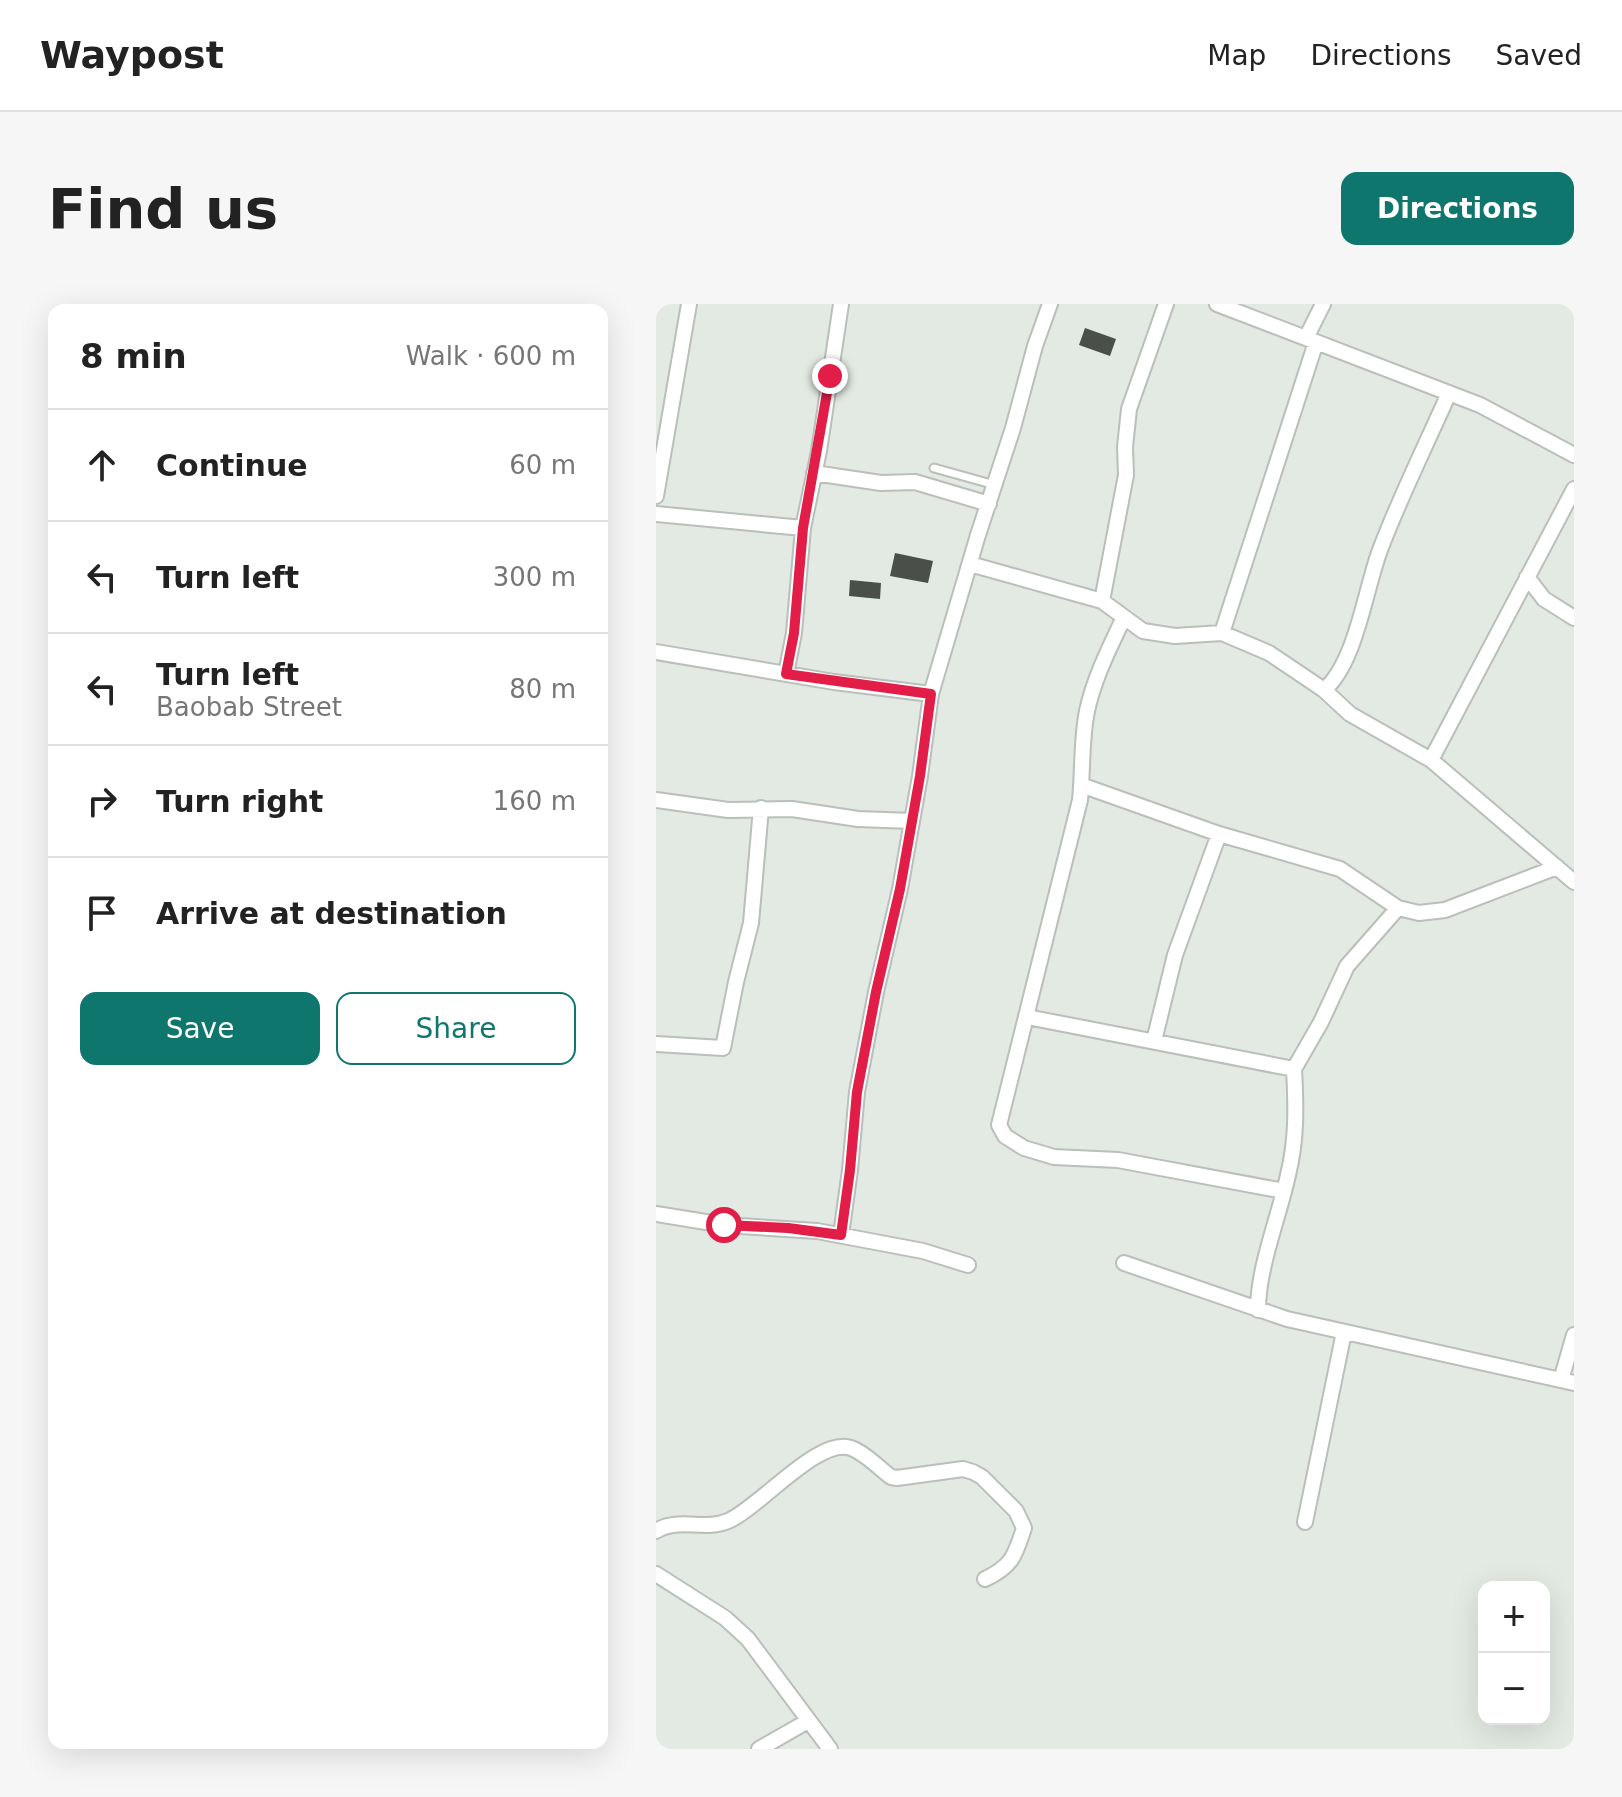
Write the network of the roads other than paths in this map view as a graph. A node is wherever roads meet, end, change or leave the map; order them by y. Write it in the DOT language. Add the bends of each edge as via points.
graph roads {
  1 [pos="689,304"];
  2 [pos="841,304"];
  3 [pos="1050,304"];
  4 [pos="1166,304"];
  5 [pos="1217,304"];
  6 [pos="1323,304"];
  7 [pos="1311,340"];
  8 [pos="1449,393"];
  9 [pos="1574,455"];
  10 [pos="934,468"];
  11 [pos="814,473"];
  12 [pos="995,485"];
  13 [pos="1574,489"];
  14 [pos="656,496"];
  15 [pos="989,504"];
  16 [pos="656,514"];
  17 [pos="803,528"];
  18 [pos="970,564"];
  19 [pos="1527,577"];
  20 [pos="1102,601"];
  21 [pos="1124,617"];
  22 [pos="1574,618"];
  23 [pos="1222,633"];
  24 [pos="656,652"];
  25 [pos="786,674"];
  26 [pos="1324,690"];
  27 [pos="931,694"];
  28 [pos="1431,760"];
  29 [pos="1081,785"];
  30 [pos="656,800"];
  31 [pos="761,808"];
  32 [pos="912,821"];
  33 [pos="1219,834"];
  34 [pos="1557,867"];
  35 [pos="1574,882"];
  36 [pos="1398,908"];
  37 [pos="1027,1017"];
  38 [pos="1154,1041"];
  39 [pos="656,1044"];
  40 [pos="1294,1069"];
  41 [pos="1284,1191"];
  42 [pos="656,1214"];
  43 [pos="841,1235"];
  44 [pos="1124,1263"];
  45 [pos="968,1265"];
  46 [pos="1258,1310"];
  47 [pos="1344,1332"];
  48 [pos="1574,1335"];
  49 [pos="1568,1382"];
  50 [pos="1305,1522"];
  51 [pos="656,1531"];
  52 [pos="656,1574"];
  53 [pos="985,1579"];
  54 [pos="808,1721"];
  55 [pos="759,1749"];
  56 [pos="830,1749"];
  1 -- 14 [label="street"];
  2 -- 11 [label="street"];
  3 -- 12 [label="street"];
  4 -- 20 [label="street" via="1129,409 1126,475"];
  5 -- 7 [label="street"];
  6 -- 7 [label="street"];
  7 -- 8 [label="street"];
  7 -- 23 [label="street"];
  8 -- 9 [label="street"];
  8 -- 26 [label="street" via="1379,552 1337,679"];
  10 -- 12 [label="lane"];
  11 -- 15 [label="street" via="881,483 915,482"];
  11 -- 17 [label="street"];
  12 -- 15 [label="street"];
  13 -- 19 [label="street"];
  15 -- 18 [label="street"];
  16 -- 17 [label="street"];
  17 -- 25 [label="street"];
  18 -- 20 [label="street"];
  18 -- 27 [label="street"];
  19 -- 22 [label="street" via="1544,599"];
  19 -- 28 [label="street"];
  20 -- 21 [label="street"];
  21 -- 23 [label="street" via="1143,631 1175,636"];
  21 -- 29 [label="street" via="1087,711"];
  23 -- 26 [label="street" via="1269,653"];
  24 -- 25 [label="street"];
  25 -- 27 [label="street"];
  26 -- 28 [label="street" via="1350,714"];
  27 -- 32 [label="street"];
  28 -- 34 [label="street"];
  29 -- 33 [label="street"];
  29 -- 37 [label="street"];
  30 -- 31 [label="street" via="728,810"];
  31 -- 32 [label="street"];
  31 -- 39 [label="street" via="751,923 723,1048"];
  32 -- 43 [label="street" via="857,1092"];
  33 -- 36 [label="street" via="1340,869"];
  33 -- 38 [label="street" via="1175,955"];
  34 -- 35 [label="street"];
  34 -- 36 [label="street" via="1445,910 1419,913"];
  36 -- 40 [label="street" via="1347,966"];
  37 -- 38 [label="street"];
  37 -- 41 [label="street" via="1002,1105 999,1125 1005,1136 1054,1157 1118,1160"];
  38 -- 40 [label="street"];
  40 -- 41 [label="street" via="1295,1138"];
  41 -- 46 [label="street"];
  42 -- 43 [label="street"];
  43 -- 45 [label="street"];
  44 -- 46 [label="street"];
  46 -- 47 [label="street"];
  47 -- 49 [label="street"];
  47 -- 50 [label="street"];
  48 -- 49 [label="street"];
  51 -- 53 [label="street" via="726,1522 814,1457 843,1446 891,1477 963,1469 982,1477 1016,1511 1024,1528 1014,1559"];
  52 -- 54 [label="street" via="748,1639"];
  54 -- 55 [label="street"];
  54 -- 56 [label="street"];
}
